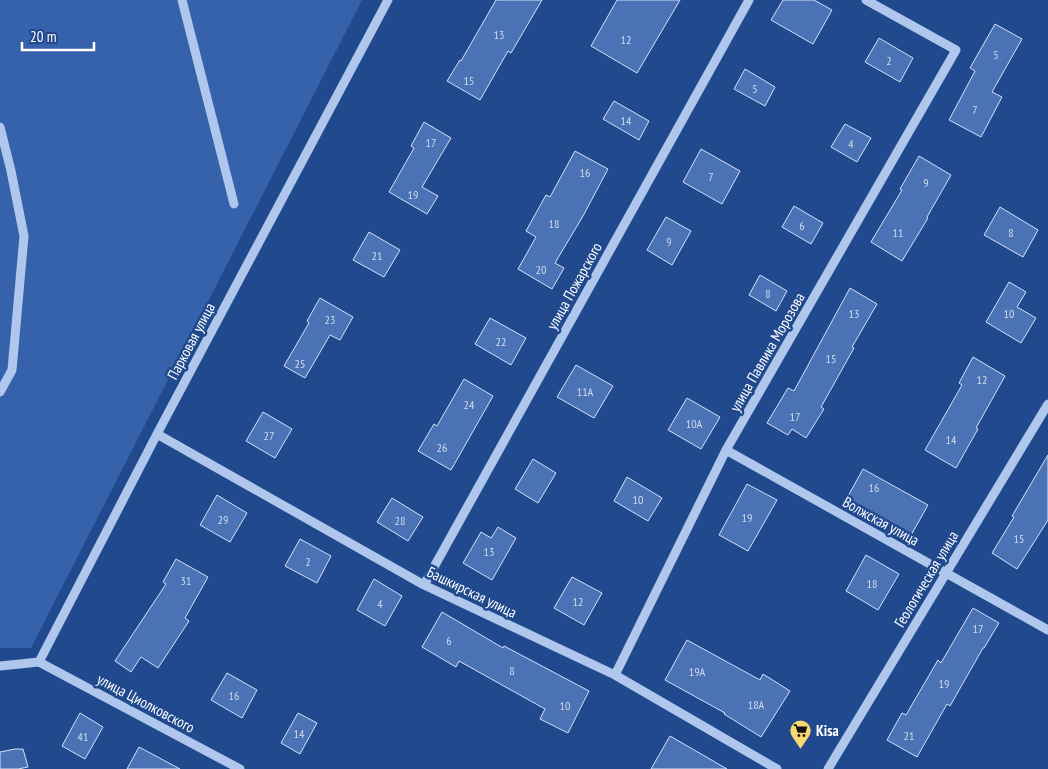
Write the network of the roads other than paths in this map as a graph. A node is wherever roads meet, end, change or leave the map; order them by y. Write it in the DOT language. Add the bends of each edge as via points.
graph roads {
  1 [pos="182,0"];
  2 [pos="388,0"];
  3 [pos="749,0"];
  4 [pos="866,0"];
  5 [pos="0,127"];
  6 [pos="234,204"];
  7 [pos="0,392"];
  8 [pos="1048,404"];
  9 [pos="157,434"];
  10 [pos="726,450"];
  11 [pos="945,573"];
  12 [pos="424,585"];
  13 [pos="1048,630"];
  14 [pos="39,662"];
  15 [pos="0,666"];
  16 [pos="615,675"];
  17 [pos="240,769"];
  18 [pos="777,769"];
  19 [pos="828,769"];
  1 -- 6 [label="street"];
  2 -- 9 [label="street, Парковая улица"];
  3 -- 12 [label="street, улица Пожарского"];
  4 -- 10 [label="street, улица Павлика Морозова" via="956,50"];
  5 -- 7 [label="street" via="24,236 12,370"];
  8 -- 11 [label="street, Геологическая улица"];
  9 -- 12 [label="street, Башкирская улица"];
  9 -- 14 [label="street, Парковая улица"];
  10 -- 11 [label="street, Волжская улица"];
  10 -- 16 [label="street, улица Павлика Морозова"];
  11 -- 13 [label="street, Волжская улица"];
  11 -- 19 [label="street, Геологическая улица"];
  12 -- 16 [label="street, Башкирская улица"];
  14 -- 15 [label="street"];
  14 -- 17 [label="street, улица Циолковского"];
  16 -- 18 [label="street, Башкирская улица"];
}
